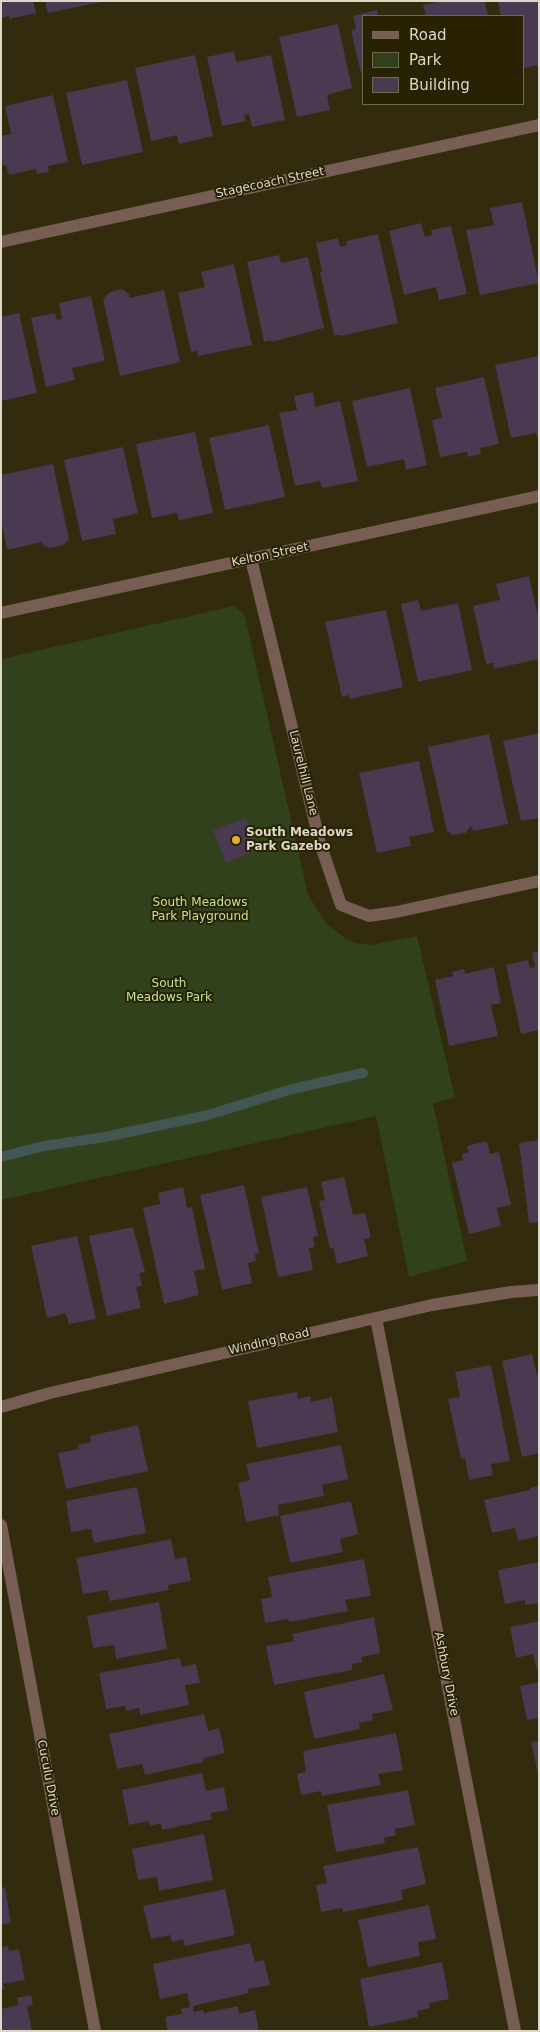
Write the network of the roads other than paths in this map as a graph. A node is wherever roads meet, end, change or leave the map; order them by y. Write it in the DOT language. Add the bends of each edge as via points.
graph roads {
  1 [pos="539,125"];
  2 [pos="1,242"];
  3 [pos="539,496"];
  4 [pos="251,559"];
  5 [pos="1,613"];
  6 [pos="539,881"];
  7 [pos="539,1290"];
  8 [pos="376,1318"];
  9 [pos="1,1407"];
  10 [pos="1,1524"];
  11 [pos="96,2031"];
  12 [pos="516,2031"];
  1 -- 2 [label="street, Stagecoach Street"];
  3 -- 4 [label="street, Kelton Street"];
  4 -- 5 [label="street, Kelton Street"];
  4 -- 6 [label="street, Laurelhill Lane" via="320,843 341,904 369,916"];
  7 -- 8 [label="street, Winding Road" via="462,1300"];
  8 -- 9 [label="street, Winding Road"];
  8 -- 12 [label="street, Ashbury Drive"];
  10 -- 11 [label="street, Cuculu Drive"];
}
